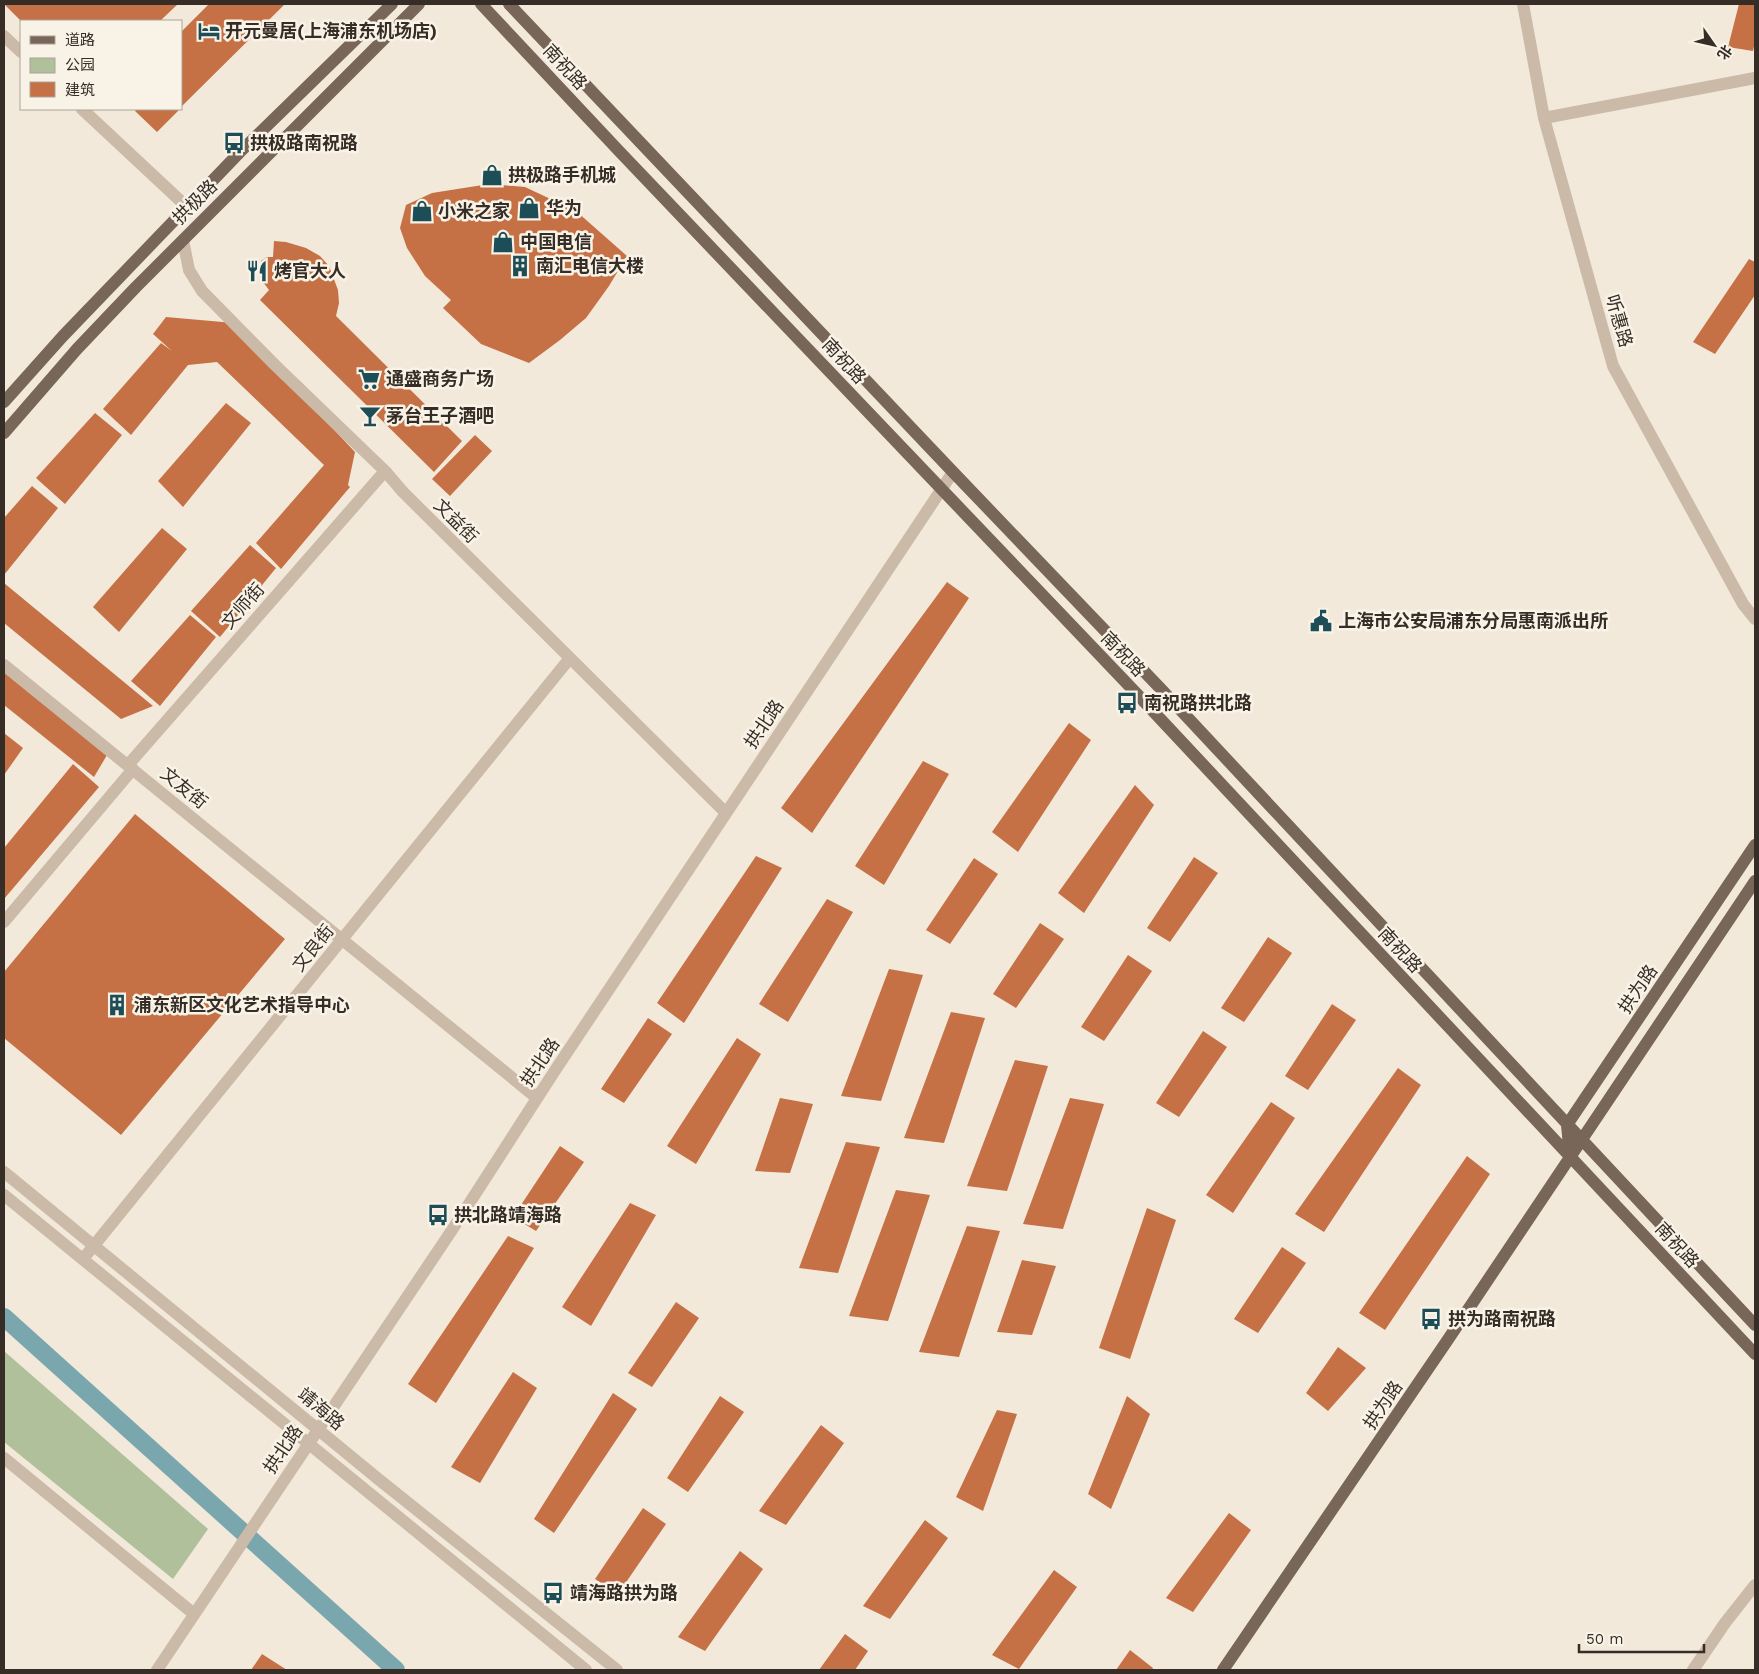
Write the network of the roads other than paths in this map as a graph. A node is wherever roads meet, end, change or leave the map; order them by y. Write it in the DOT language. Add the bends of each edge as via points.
graph roads {
  1 [pos="392,4"];
  2 [pos="420,4"];
  3 [pos="482,4"];
  4 [pos="509,4"];
  5 [pos="517,4"];
  6 [pos="1523,4"];
  7 [pos="533,29"];
  8 [pos="4,36"];
  9 [pos="20,51"];
  10 [pos="1755,78"];
  11 [pos="83,110"];
  12 [pos="1544,118"];
  13 [pos="187,207"];
  14 [pos="183,240"];
  15 [pos="4,402"];
  16 [pos="4,433"];
  17 [pos="385,471"];
  18 [pos="953,472"];
  19 [pos="941,490"];
  20 [pos="1755,619"];
  21 [pos="570,658"];
  22 [pos="4,665"];
  23 [pos="130,767"];
  24 [pos="726,813"];
  25 [pos="1755,845"];
  26 [pos="1755,881"];
  27 [pos="4,922"];
  28 [pos="342,939"];
  29 [pos="537,1098"];
  30 [pos="1567,1125"];
  31 [pos="1581,1140"];
  32 [pos="1570,1157"];
  33 [pos="4,1172"];
  34 [pos="4,1195"];
  35 [pos="94,1246"];
  36 [pos="83,1260"];
  37 [pos="1755,1325"];
  38 [pos="1755,1354"];
  39 [pos="317,1429"];
  40 [pos="307,1443"];
  41 [pos="4,1458"];
  42 [pos="1755,1585"];
  43 [pos="194,1614"];
  44 [pos="157,1670"];
  45 [pos="586,1670"];
  46 [pos="617,1670"];
  47 [pos="1223,1670"];
  48 [pos="1693,1670"];
  1 -- 13 [label="main road, 拱极路"];
  2 -- 14 [label="main road, 拱极路"];
  3 -- 19 [label="main road, 南祝路"];
  4 -- 7 [label="main road, 南祝路"];
  5 -- 7 [label="street"];
  6 -- 12 [label="street, 听惠路"];
  7 -- 18 [label="main road, 南祝路"];
  8 -- 9 [label="street"];
  10 -- 12 [label="street"];
  11 -- 13 [label="street"];
  12 -- 20 [label="street, 听惠路" via="1613,366 1743,604"];
  13 -- 15 [label="main road, 拱极路"];
  14 -- 16 [label="main road, 拱极路" via="77,349"];
  14 -- 17 [label="street, 文益街" via="189,270 202,291"];
  17 -- 21 [label="street, 文益街"];
  17 -- 23 [label="street, 文师街"];
  18 -- 19 [label="street, 拱北路"];
  18 -- 30 [label="main road, 南祝路" via="1160,688"];
  19 -- 24 [label="street, 拱北路"];
  19 -- 32 [label="main road, 南祝路" via="1137,694"];
  21 -- 24 [label="street, 文益街"];
  21 -- 28 [label="street, 文良街"];
  22 -- 23 [label="street, 文友街"];
  23 -- 27 [label="street, 文师街"];
  23 -- 28 [label="street, 文友街"];
  24 -- 29 [label="street, 拱北路"];
  25 -- 30 [label="main road, 拱为路"];
  26 -- 31 [label="main road, 拱为路"];
  28 -- 29 [label="street, 文友街"];
  28 -- 35 [label="street, 文良街"];
  29 -- 39 [label="street, 拱北路"];
  30 -- 31 [label="main road, 南祝路"];
  30 -- 32 [label="main road"];
  31 -- 32 [label="main road, 拱为路"];
  31 -- 37 [label="main road, 南祝路"];
  32 -- 38 [label="main road, 南祝路"];
  32 -- 47 [label="main road, 拱为路"];
  33 -- 35 [label="street, 靖海路"];
  34 -- 36 [label="street, 靖海路"];
  35 -- 36 [label="street, 文良街"];
  35 -- 39 [label="street, 靖海路"];
  36 -- 40 [label="street, 靖海路"];
  39 -- 40 [label="street, 拱北路"];
  39 -- 46 [label="street, 靖海路"];
  40 -- 43 [label="street, 拱北路"];
  40 -- 45 [label="street, 靖海路"];
  41 -- 43 [label="street"];
  42 -- 48 [label="street"];
  43 -- 44 [label="street, 拱北路"];
}
